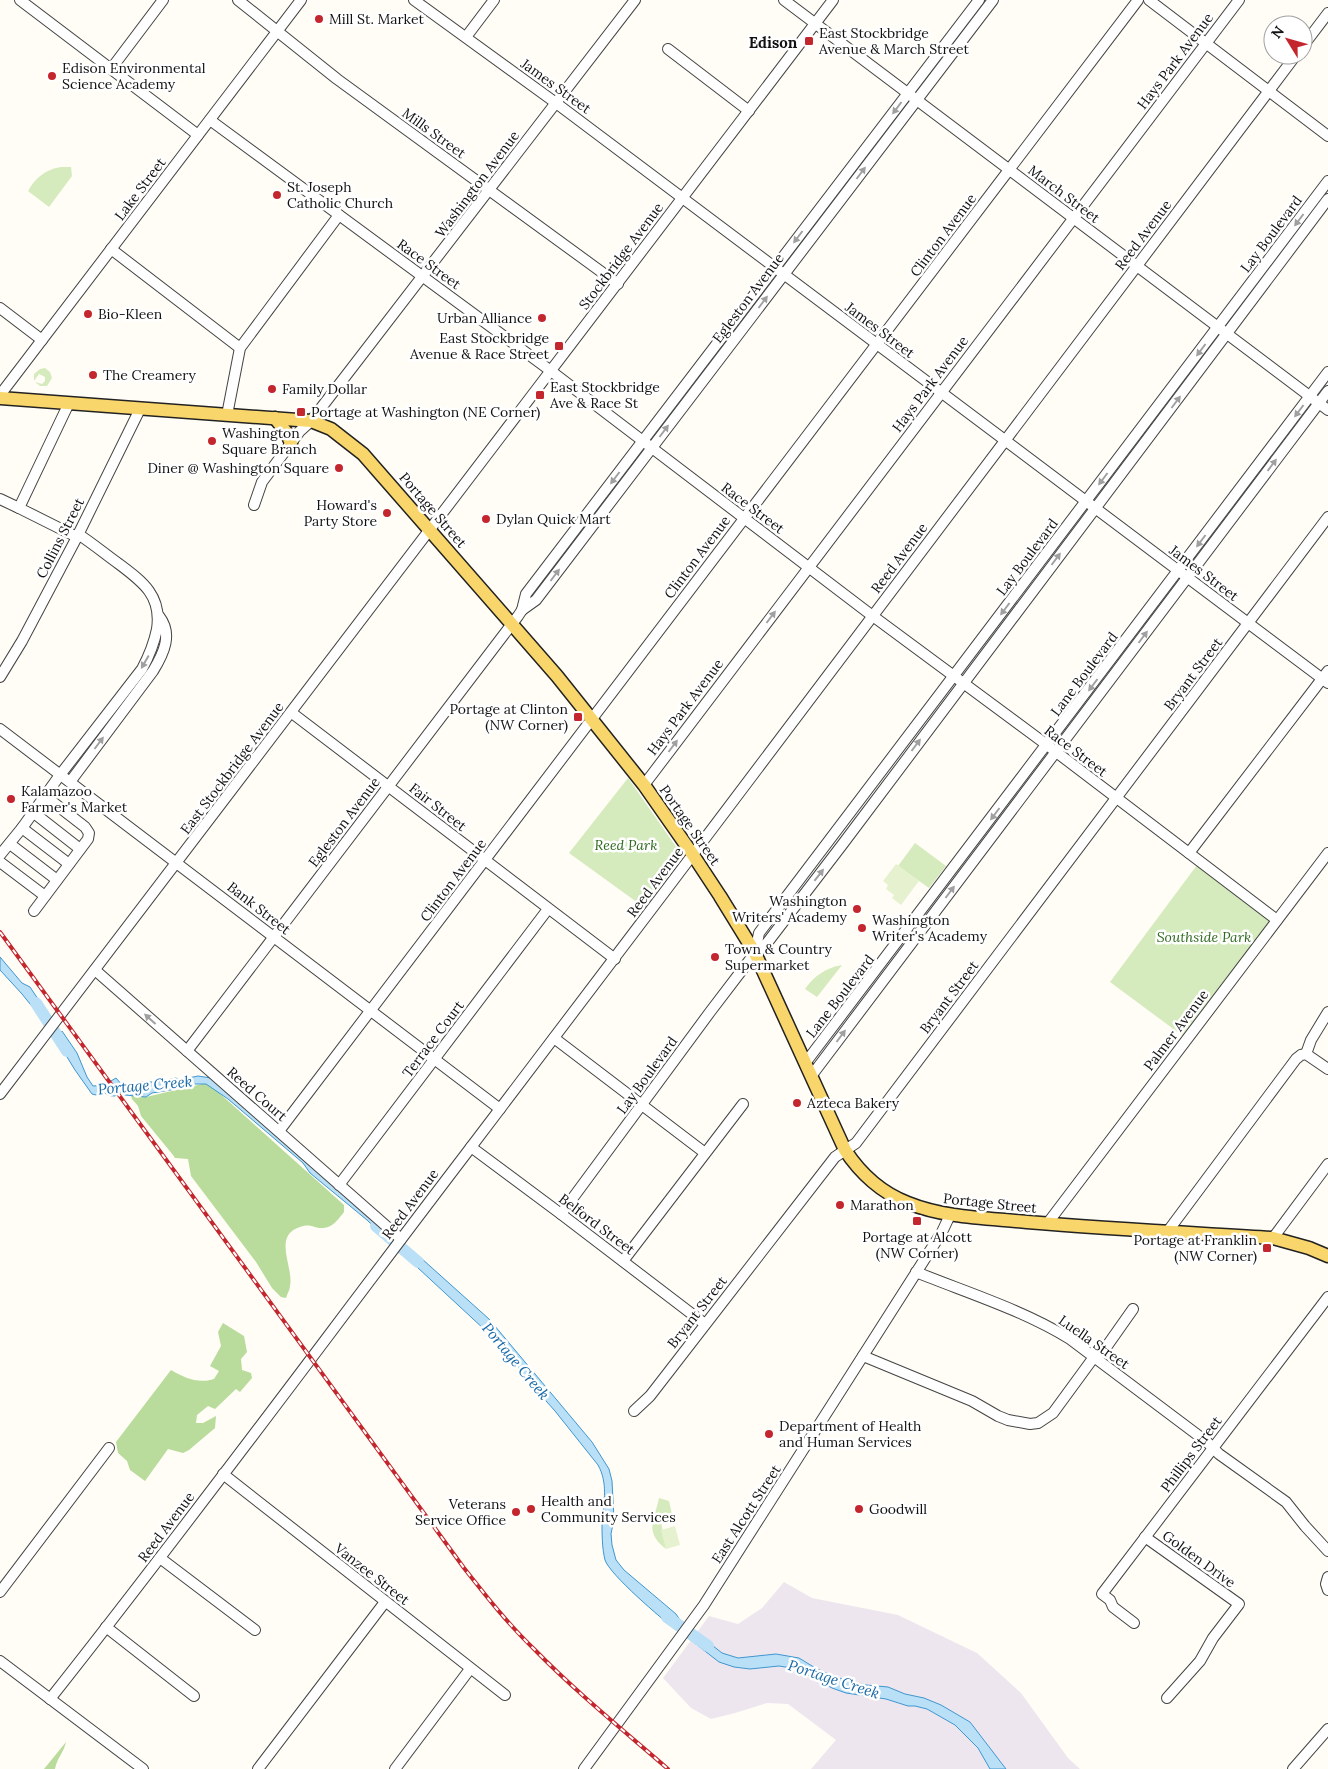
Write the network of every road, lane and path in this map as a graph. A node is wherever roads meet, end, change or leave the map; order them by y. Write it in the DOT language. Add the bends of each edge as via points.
graph roads {
  1 [pos="20,0"];
  2 [pos="163,0"];
  3 [pos="238,0"];
  4 [pos="301,0"];
  5 [pos="414,0"];
  6 [pos="494,0"];
  7 [pos="635,0"];
  8 [pos="784,0"];
  9 [pos="833,0"];
  10 [pos="993,0"];
  11 [pos="1138,0"];
  12 [pos="1148,0"];
  13 [pos="1239,0"];
  14 [pos="977,3"];
  15 [pos="983,13"];
  16 [pos="1328,13"];
  17 [pos="815,24"];
  18 [pos="277,31"];
  19 [pos="1313,33"];
  20 [pos="466,37"];
  21 [pos="1206,44"];
  22 [pos="668,49"];
  23 [pos="1289,65"];
  24 [pos="110,69"];
  25 [pos="1269,92"];
  26 [pos="908,93"];
  27 [pos="917,100"];
  28 [pos="556,103"];
  29 [pos="749,112"];
  30 [pos="210,120"];
  31 [pos="198,135"];
  32 [pos="1328,136"];
  33 [pos="1009,169"];
  34 [pos="842,180"];
  35 [pos="1328,181"];
  36 [pos="850,187"];
  37 [pos="489,190"];
  38 [pos="683,198"];
  39 [pos="1328,199"];
  40 [pos="339,215"];
  41 [pos="1073,218"];
  42 [pos="1284,239"];
  43 [pos="1293,246"];
  44 [pos="111,249"];
  45 [pos="1137,266"];
  46 [pos="775,268"];
  47 [pos="784,274"];
  48 [pos="423,277"];
  49 [pos="618,284"];
  50 [pos="0,308"];
  51 [pos="1218,327"];
  52 [pos="1227,334"];
  53 [pos="42,340"];
  54 [pos="876,344"];
  55 [pos="240,348"];
  56 [pos="710,353"];
  57 [pos="719,360"];
  58 [pos="551,371"];
  59 [pos="1328,372"];
  60 [pos="1328,391"];
  61 [pos="941,393"];
  62 [pos="0,396"];
  63 [pos="1310,396"];
  64 [pos="69,403"];
  65 [pos="1319,403"];
  66 [pos="140,409"];
  67 [pos="1328,410"];
  68 [pos="227,415"];
  69 [pos="1158,416"];
  70 [pos="275,418"];
  71 [pos="311,422"];
  72 [pos="643,441"];
  73 [pos="1006,441"];
  74 [pos="291,443"];
  75 [pos="652,448"];
  76 [pos="1243,485"];
  77 [pos="1252,492"];
  78 [pos="0,499"];
  79 [pos="254,505"];
  80 [pos="1091,505"];
  81 [pos="19,508"];
  82 [pos="744,518"];
  83 [pos="1328,518"];
  84 [pos="431,529"];
  85 [pos="576,529"];
  86 [pos="78,535"];
  87 [pos="585,536"];
  88 [pos="808,567"];
  89 [pos="1179,571"];
  90 [pos="1187,578"];
  91 [pos="1025,592"];
  92 [pos="522,610"];
  93 [pos="159,616"];
  94 [pos="872,616"];
  95 [pos="1248,624"];
  96 [pos="511,625"];
  97 [pos="1114,657"];
  98 [pos="1122,664"];
  99 [pos="954,676"];
  100 [pos="0,677"];
  101 [pos="1326,678"];
  102 [pos="963,682"];
  103 [pos="292,713"];
  104 [pos="591,718"];
  105 [pos="0,729"];
  106 [pos="1047,745"];
  107 [pos="1056,752"];
  108 [pos="889,762"];
  109 [pos="898,769"];
  110 [pos="60,775"];
  111 [pos="70,782"];
  112 [pos="644,785"];
  113 [pos="388,786"];
  114 [pos="45,796"];
  115 [pos="1116,798"];
  116 [pos="34,813"];
  117 [pos="22,828"];
  118 [pos="974,842"];
  119 [pos="10,844"];
  120 [pos="80,849"];
  121 [pos="982,849"];
  122 [pos="822,850"];
  123 [pos="1189,853"];
  124 [pos="1328,853"];
  125 [pos="693,855"];
  126 [pos="0,856"];
  127 [pos="832,858"];
  128 [pos="485,860"];
  129 [pos="0,862"];
  130 [pos="177,862"];
  131 [pos="69,864"];
  132 [pos="57,880"];
  133 [pos="45,896"];
  134 [pos="548,909"];
  135 [pos="34,911"];
  136 [pos="1277,920"];
  137 [pos="274,937"];
  138 [pos="908,939"];
  139 [pos="755,953"];
  140 [pos="615,959"];
  141 [pos="95,970"];
  142 [pos="370,1010"];
  143 [pos="1328,1012"];
  144 [pos="554,1038"];
  145 [pos="187,1052"];
  146 [pos="1305,1054"];
  147 [pos="435,1059"];
  148 [pos="806,1062"];
  149 [pos="1328,1069"];
  150 [pos="812,1075"];
  151 [pos="0,1094"];
  152 [pos="742,1104"];
  153 [pos="642,1105"];
  154 [pos="500,1109"];
  155 [pos="279,1131"];
  156 [pos="471,1147"];
  157 [pos="845,1150"];
  158 [pos="705,1153"];
  159 [pos="1328,1164"];
  160 [pos="340,1185"];
  161 [pos="561,1214"];
  162 [pos="950,1215"];
  163 [pos="1047,1224"];
  164 [pos="1168,1232"];
  165 [pos="1272,1238"];
  166 [pos="399,1242"];
  167 [pos="1328,1256"];
  168 [pos="623,1261"];
  169 [pos="916,1272"];
  170 [pos="1328,1297"];
  171 [pos="1133,1309"];
  172 [pos="705,1324"];
  173 [pos="863,1356"];
  174 [pos="1094,1357"];
  175 [pos="634,1411"];
  176 [pos="109,1448"];
  177 [pos="1212,1449"];
  178 [pos="223,1474"];
  179 [pos="1145,1537"];
  180 [pos="1328,1551"];
  181 [pos="160,1558"];
  182 [pos="1328,1577"];
  183 [pos="1328,1590"];
  184 [pos="0,1592"];
  185 [pos="385,1602"];
  186 [pos="1134,1623"];
  187 [pos="106,1627"];
  188 [pos="255,1630"];
  189 [pos="0,1661"];
  190 [pos="470,1669"];
  191 [pos="505,1695"];
  192 [pos="194,1696"];
  193 [pos="1167,1698"];
  194 [pos="50,1699"];
  195 [pos="1328,1728"];
  196 [pos="143,1769"];
  197 [pos="258,1769"];
  198 [pos="395,1769"];
  199 [pos="584,1769"];
  200 [pos="1293,1769"];
  1 -- 24 [label="street"];
  2 -- 24 [label="street"];
  3 -- 18 [label="street, Mills Street"];
  4 -- 18 [label="street, Lake Street"];
  5 -- 20 [label="street, James Street"];
  6 -- 20 [label="street"];
  7 -- 28 [label="street, Washington Avenue"];
  8 -- 17 [label="street, March Street"];
  9 -- 17 [label="street, Stockbridge Avenue"];
  10 -- 15 [label="street, Egleston Avenue"];
  11 -- 33 [label="street, Clinton Avenue"];
  12 -- 21 [label="street"];
  13 -- 21 [label="street, Hays Park Avenue"];
  14 -- 15 [label="street"];
  14 -- 26 [label="street, Egleston Avenue"];
  15 -- 27 [label="street, Egleston Avenue"];
  16 -- 19 [label="street"];
  17 -- 26 [label="street, March Street"];
  17 -- 29 [label="street, Stockbridge Avenue"];
  18 -- 30 [label="street, Lake Street"];
  18 -- 37 [label="street, Mills Street"];
  20 -- 28 [label="street, James Street"];
  21 -- 25 [label="street"];
  21 -- 41 [label="street, Hays Park Avenue"];
  22 -- 29 [label="street"];
  23 -- 25 [label="street, Reed Avenue"];
  24 -- 31 [label="street"];
  25 -- 32 [label="street"];
  25 -- 45 [label="street, Reed Avenue"];
  26 -- 27 [label="street, March Street"];
  26 -- 34 [label="street, Egleston Avenue, one-way"];
  27 -- 33 [label="street, March Street"];
  36 -- 27 [label="street, Egleston Avenue, one-way"];
  28 -- 37 [label="street, Washington Avenue"];
  28 -- 38 [label="street, James Street"];
  29 -- 38 [label="street, Stockbridge Avenue"];
  30 -- 31 [label="street, Lake Street"];
  30 -- 40 [label="street, Race Street"];
  31 -- 44 [label="street, Lake Street"];
  33 -- 41 [label="street, March Street"];
  33 -- 54 [label="street, Clinton Avenue"];
  34 -- 36 [label="street"];
  34 -- 46 [label="street, Egleston Avenue, one-way"];
  35 -- 42 [label="street, Lay Boulevard, one-way"];
  36 -- 47 [label="street, Egleston Avenue"];
  37 -- 48 [label="street, Washington Avenue"];
  37 -- 49 [label="street, Mills Street"];
  38 -- 46 [label="street, James Street"];
  38 -- 49 [label="street, Stockbridge Avenue"];
  39 -- 43 [label="street, Lay Boulevard"];
  40 -- 48 [label="street, Race Street"];
  40 -- 55 [label="street"];
  41 -- 45 [label="street, March Street"];
  41 -- 61 [label="street, Hays Park Avenue"];
  42 -- 43 [label="street"];
  42 -- 51 [label="street, Lay Boulevard"];
  43 -- 52 [label="street, Lay Boulevard"];
  44 -- 53 [label="street, Lake Street"];
  44 -- 55 [label="street"];
  45 -- 51 [label="street, March Street"];
  45 -- 73 [label="street, Reed Avenue"];
  46 -- 47 [label="street, James Street"];
  46 -- 56 [label="street, Egleston Avenue"];
  47 -- 54 [label="street, James Street"];
  57 -- 47 [label="street, Egleston Avenue, one-way"];
  48 -- 58 [label="street, Race Street"];
  48 -- 71 [label="street, Washington Avenue"];
  49 -- 58 [label="street, Stockbridge Avenue"];
  50 -- 53 [label="street"];
  51 -- 52 [label="street, March Street"];
  51 -- 69 [label="street, Lay Boulevard, one-way"];
  52 -- 63 [label="street, March Street"];
  69 -- 52 [label="street, Lay Boulevard, one-way"];
  53 -- 62 [label="street, Lake Street"];
  54 -- 61 [label="street, James Street"];
  54 -- 82 [label="street, Clinton Avenue"];
  55 -- 68 [label="street"];
  56 -- 57 [label="street"];
  56 -- 72 [label="street, Egleston Avenue"];
  75 -- 57 [label="street, Egleston Avenue, one-way"];
  58 -- 72 [label="street, Race Street"];
  58 -- 84 [label="street, Stockbridge Avenue"];
  59 -- 63 [label="street, Lane Boulevard"];
  60 -- 65 [label="street, Lane Boulevard"];
  61 -- 73 [label="street, James Street"];
  61 -- 88 [label="street, Hays Park Avenue"];
  62 -- 64 [label="main road, Portage Street"];
  63 -- 65 [label="street, March Street"];
  63 -- 76 [label="street, Lane Boulevard, one-way"];
  64 -- 66 [label="main road, Portage Street"];
  64 -- 81 [label="street"];
  65 -- 67 [label="street, March Street"];
  77 -- 65 [label="street, Lane Boulevard, one-way"];
  66 -- 68 [label="main road, Portage Street"];
  66 -- 86 [label="street, Collins Street"];
  68 -- 70 [label="main road, Portage Street"];
  69 -- 80 [label="street, Lay Boulevard"];
  70 -- 71 [label="main road, Portage Street"];
  70 -- 74 [label="main road"];
  71 -- 74 [label="street, Washington Avenue"];
  71 -- 84 [label="main road, Portage Street" via="331,429 363,454"];
  72 -- 75 [label="street, Race Street"];
  72 -- 85 [label="street, Egleston Avenue, one-way"];
  73 -- 80 [label="street, James Street"];
  73 -- 94 [label="street, Reed Avenue"];
  74 -- 79 [label="street, Washington Avenue" via="262,482"];
  75 -- 82 [label="street, Race Street"];
  75 -- 87 [label="street, Egleston Avenue"];
  76 -- 77 [label="street"];
  76 -- 89 [label="street, Lane Boulevard, one-way"];
  77 -- 90 [label="street, Lane Boulevard"];
  78 -- 81 [label="street"];
  80 -- 89 [label="street, James Street"];
  80 -- 91 [label="street, Lay Boulevard"];
  81 -- 86 [label="street"];
  82 -- 88 [label="street, Race Street"];
  82 -- 104 [label="street, Clinton Avenue"];
  83 -- 95 [label="street, Bryant Street"];
  84 -- 96 [label="main road, Portage Street"];
  84 -- 103 [label="street, East Stockbridge Avenue"];
  85 -- 87 [label="street"];
  85 -- 92 [label="street, Egleston Avenue" via="526,594"];
  86 -- 93 [label="street" via="144,585 156,603"];
  86 -- 100 [label="street, Collins Street"];
  92 -- 87 [label="street, Egleston Avenue, one-way" via="536,600"];
  88 -- 94 [label="street, Race Street"];
  112 -- 88 [label="street, Hays Park Avenue, one-way"];
  89 -- 90 [label="street, James Street"];
  89 -- 97 [label="street, Lane Boulevard"];
  90 -- 95 [label="street, James Street"];
  98 -- 90 [label="street, Lane Boulevard, one-way"];
  91 -- 99 [label="street, Lay Boulevard, one-way"];
  91 -- 102 [label="street, Lay Boulevard"];
  92 -- 96 [label="street, Egleston Avenue"];
  93 -- 110 [label="street, one-way" via="152,649 142,669"];
  111 -- 93 [label="street, one-way" via="162,657 166,629"];
  94 -- 99 [label="street, Race Street"];
  94 -- 125 [label="street, Reed Avenue"];
  95 -- 101 [label="street, James Street"];
  95 -- 115 [label="street, Bryant Street"];
  96 -- 104 [label="main road, Portage Street"];
  96 -- 113 [label="street, Egleston Avenue"];
  97 -- 98 [label="street"];
  97 -- 106 [label="street, Lane Boulevard, one-way"];
  98 -- 107 [label="street, Lane Boulevard"];
  99 -- 102 [label="street, Race Street"];
  99 -- 108 [label="street, Lay Boulevard"];
  101 -- 123 [label="street"];
  102 -- 106 [label="street, Race Street"];
  109 -- 102 [label="street, Lay Boulevard, one-way"];
  103 -- 113 [label="street, Fair Street"];
  103 -- 130 [label="street, East Stockbridge Avenue"];
  104 -- 112 [label="main road, Portage Street"];
  104 -- 128 [label="street, Clinton Avenue"];
  105 -- 110 [label="street, Bank Street"];
  106 -- 107 [label="street, Race Street"];
  106 -- 118 [label="street, Lane Boulevard, one-way"];
  107 -- 115 [label="street, Race Street"];
  107 -- 121 [label="street, Lane Boulevard"];
  108 -- 109 [label="street"];
  108 -- 122 [label="street, Lay Boulevard"];
  109 -- 127 [label="street, Lay Boulevard"];
  110 -- 111 [label="street, Bank Street"];
  110 -- 114 [label="street"];
  111 -- 130 [label="street, Bank Street"];
  112 -- 125 [label="main road, Portage Street"];
  113 -- 128 [label="street, Fair Street"];
  113 -- 137 [label="street, Egleston Avenue"];
  114 -- 116 [label="street"];
  114 -- 120 [label="street" via="89,833"];
  115 -- 123 [label="street, Race Street"];
  115 -- 157 [label="street, Bryant Street" via="860,1139"];
  116 -- 117 [label="street"];
  116 -- 120 [label="street"];
  117 -- 119 [label="street"];
  117 -- 131 [label="street"];
  118 -- 121 [label="street"];
  118 -- 138 [label="street, Lane Boulevard"];
  119 -- 126 [label="street"];
  119 -- 132 [label="street"];
  120 -- 131 [label="street"];
  138 -- 121 [label="street, Lane Boulevard, one-way"];
  122 -- 127 [label="street"];
  122 -- 139 [label="street, Lay Boulevard" via="759,933"];
  123 -- 136 [label="street, Race Street"];
  124 -- 136 [label="street, Palmer Avenue"];
  125 -- 139 [label="main road, Portage Street"];
  125 -- 140 [label="street, Reed Avenue"];
  139 -- 127 [label="street, Lay Boulevard, one-way"];
  128 -- 134 [label="street, Fair Street"];
  128 -- 142 [label="street, Clinton Avenue"];
  129 -- 133 [label="street"];
  130 -- 137 [label="street, Bank Street"];
  130 -- 141 [label="street, East Stockbridge Avenue"];
  131 -- 132 [label="street"];
  132 -- 133 [label="street"];
  133 -- 135 [label="street"];
  134 -- 140 [label="street, Fair Street"];
  134 -- 147 [label="street, Terrace Court"];
  136 -- 163 [label="street, Palmer Avenue"];
  137 -- 142 [label="street, Bank Street"];
  137 -- 145 [label="street, Egleston Avenue"];
  138 -- 148 [label="street, Lane Boulevard"];
  150 -- 138 [label="street, Lane Boulevard, one-way"];
  139 -- 148 [label="main road, Portage Street"];
  139 -- 153 [label="street, Lay Boulevard"];
  140 -- 144 [label="street, Reed Avenue"];
  145 -- 141 [label="street, Reed Court, one-way"];
  141 -- 151 [label="street, East Stockbridge Avenue"];
  142 -- 147 [label="street, Bank Street"];
  142 -- 155 [label="street, Clinton Avenue"];
  143 -- 146 [label="street"];
  144 -- 153 [label="street"];
  144 -- 154 [label="street, Reed Avenue"];
  145 -- 155 [label="street, Reed Court"];
  146 -- 149 [label="street"];
  146 -- 164 [label="street" via="1296,1059"];
  147 -- 154 [label="street, Bank Street"];
  147 -- 160 [label="street, Terrace Court"];
  148 -- 150 [label="main road, Portage Street"];
  150 -- 157 [label="main road, Portage Street"];
  152 -- 158 [label="street"];
  153 -- 158 [label="street"];
  153 -- 161 [label="street, Lay Boulevard"];
  154 -- 156 [label="street, Reed Avenue"];
  155 -- 160 [label="street, Reed Court"];
  156 -- 161 [label="street, Belford Street"];
  156 -- 166 [label="street, Reed Avenue"];
  157 -- 162 [label="main road, Portage Street" via="882,1189 907,1203"];
  157 -- 172 [label="street, Bryant Street" via="836,1157"];
  158 -- 168 [label="street"];
  159 -- 165 [label="street"];
  160 -- 166 [label="street, Reed Court"];
  161 -- 168 [label="street, Belford Street"];
  162 -- 163 [label="main road, Portage Street"];
  162 -- 169 [label="street, East Alcott Street"];
  163 -- 164 [label="main road, Portage Street"];
  164 -- 165 [label="main road, Portage Street"];
  165 -- 167 [label="main road, Portage Street"];
  166 -- 178 [label="street, Reed Avenue"];
  168 -- 172 [label="street, Belford Street"];
  169 -- 173 [label="street, East Alcott Street"];
  169 -- 174 [label="street, Luella Street" via="1047,1326"];
  170 -- 177 [label="street, Phillips Street"];
  171 -- 174 [label="street" via="1102,1353"];
  172 -- 175 [label="street, Bryant Street" via="650,1396"];
  173 -- 174 [label="street" via="972,1401 1008,1420 1030,1424 1038,1424 1052,1413"];
  173 -- 199 [label="street, East Alcott Street" via="690,1626"];
  174 -- 177 [label="street, Luella Street" via="1205,1440"];
  176 -- 184 [label="street"];
  177 -- 179 [label="street, Phillips Street"];
  177 -- 180 [label="street" via="1286,1502"];
  178 -- 181 [label="street, Reed Avenue"];
  178 -- 185 [label="street, Vanzee Street"];
  179 -- 186 [label="street, Phillips Street" via="1102,1594"];
  179 -- 193 [label="street, Golden Drive" via="1239,1604 1200,1661"];
  181 -- 187 [label="street, Reed Avenue"];
  181 -- 188 [label="street"];
  182 -- 183 [label="street"];
  185 -- 190 [label="street, Vanzee Street"];
  185 -- 197 [label="street"];
  187 -- 192 [label="street"];
  187 -- 194 [label="street, Reed Avenue"];
  189 -- 194 [label="street"];
  190 -- 191 [label="street, Vanzee Street"];
  190 -- 198 [label="street"];
  194 -- 196 [label="street"];
  195 -- 200 [label="street"];
}
